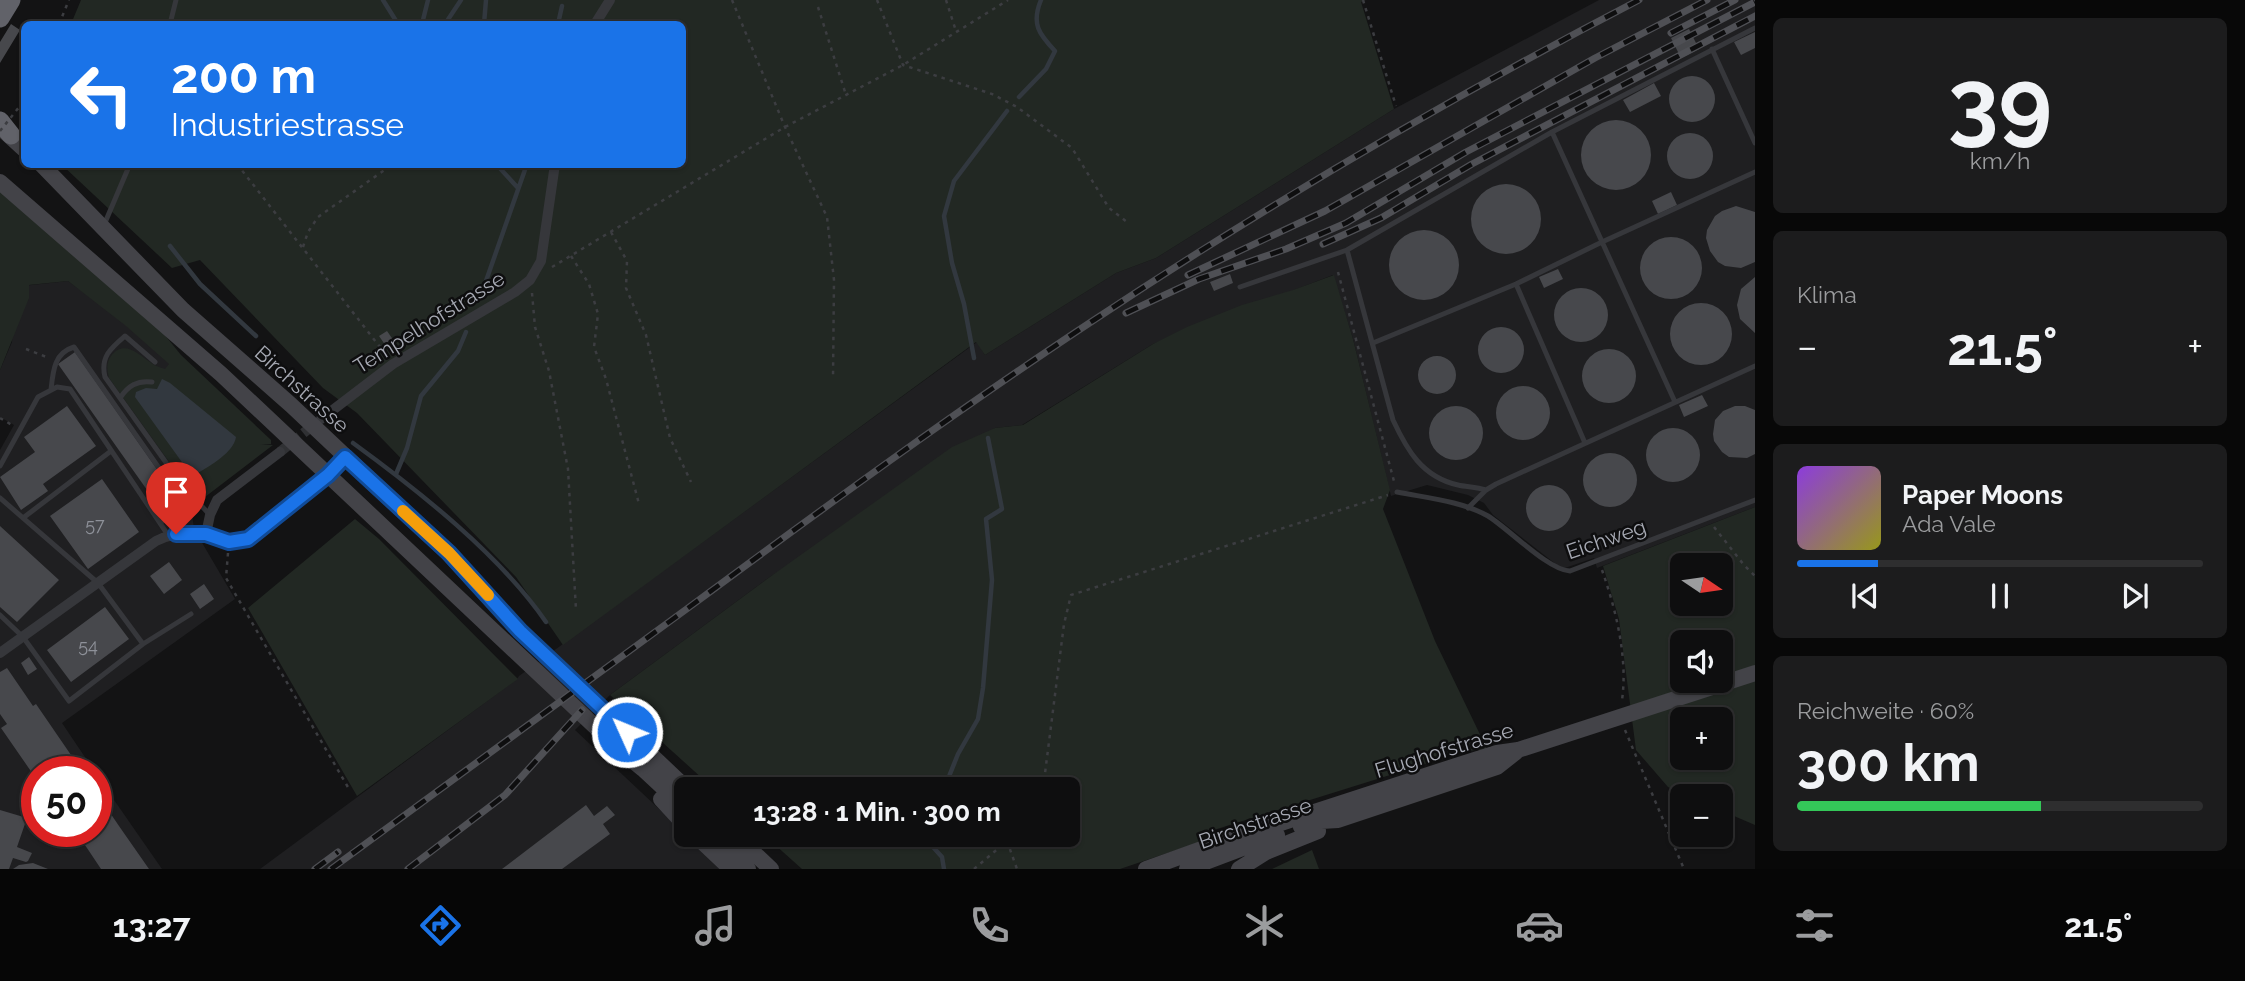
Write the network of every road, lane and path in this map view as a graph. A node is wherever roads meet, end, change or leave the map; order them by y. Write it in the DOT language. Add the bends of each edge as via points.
graph roads {
  1 [pos="11,0"];
  2 [pos="69,0"];
  3 [pos="176,0"];
  4 [pos="610,0"];
  5 [pos="732,0"];
  6 [pos="877,0"];
  7 [pos="946,0"];
  8 [pos="1009,0"];
  9 [pos="1363,0"];
  10 [pos="818,7"];
  11 [pos="0,18"];
  12 [pos="60,21"];
  13 [pos="171,21"];
  14 [pos="597,21"];
  15 [pos="1755,28"];
  16 [pos="956,31"];
  17 [pos="1712,49"];
  18 [pos="903,65"];
  19 [pos="846,96"];
  20 [pos="1396,106"];
  21 [pos="21,107"];
  22 [pos="785,127"];
  23 [pos="1552,132"];
  24 [pos="7,133"];
  25 [pos="1755,143"];
  26 [pos="45,168"];
  27 [pos="128,168"];
  28 [pos="240,168"];
  29 [pos="387,168"];
  30 [pos="554,168"];
  31 [pos="1755,172"];
  32 [pos="0,182"];
  33 [pos="1127,222"];
  34 [pos="103,228"];
  35 [pos="611,232"];
  36 [pos="1602,242"];
  37 [pos="303,247"];
  38 [pos="1347,250"];
  39 [pos="570,256"];
  40 [pos="1338,272"];
  41 [pos="530,280"];
  42 [pos="1516,284"];
  43 [pos="1240,287"];
  44 [pos="1373,343"];
  45 [pos="26,349"];
  46 [pos="50,359"];
  47 [pos="155,362"];
  48 [pos="393,365"];
  49 [pos="1755,366"];
  50 [pos="833,379"];
  51 [pos="152,382"];
  52 [pos="51,390"];
  53 [pos="120,398"];
  54 [pos="1675,402"];
  55 [pos="0,418"];
  56 [pos="321,419"];
  57 [pos="11,425"];
  58 [pos="1586,443"];
  59 [pos="111,451"];
  60 [pos="280,452"];
  61 [pos="345,457"];
  62 [pos="0,466"];
  63 [pos="328,475"];
  64 [pos="691,482"];
  65 [pos="1486,490"];
  66 [pos="1397,492"];
  67 [pos="0,498"];
  68 [pos="1755,500"];
  69 [pos="639,504"];
  70 [pos="1468,508"];
  71 [pos="210,515"];
  72 [pos="23,518"];
  73 [pos="1707,519"];
  74 [pos="160,523"];
  75 [pos="206,534"];
  76 [pos="168,535"];
  77 [pos="229,542"];
  78 [pos="1598,561"];
  79 [pos="1755,576"];
  80 [pos="98,583"];
  81 [pos="576,611"];
  82 [pos="191,614"];
  83 [pos="0,615"];
  84 [pos="23,637"];
  85 [pos="143,644"];
  86 [pos="0,653"];
  87 [pos="1755,673"];
  88 [pos="1620,717"];
  89 [pos="1518,750"];
  90 [pos="621,751"];
  91 [pos="674,777"];
  92 [pos="1045,777"];
  93 [pos="349,789"];
  94 [pos="674,799"];
  95 [pos="674,813"];
  96 [pos="1338,820"];
  97 [pos="708,847"];
  98 [pos="725,847"];
  99 [pos="748,847"];
  100 [pos="1000,847"];
  101 [pos="1009,847"];
  102 [pos="731,869"];
  103 [pos="748,869"];
  104 [pos="771,869"];
  105 [pos="974,869"];
  106 [pos="1017,869"];
  107 [pos="1146,869"];
  108 [pos="1187,869"];
  109 [pos="1239,869"];
  110 [pos="1684,869"];
  1 -- 11 [label="highway"];
  2 -- 12 [label="path"];
  3 -- 13 [label="lane"];
  4 -- 14 [label="street"];
  5 -- 22 [label="path"];
  6 -- 18 [label="path"];
  7 -- 16 [label="path"];
  8 -- 16 [label="path"];
  9 -- 20 [label="path"];
  10 -- 19 [label="path"];
  15 -- 17 [label="lane"];
  16 -- 18 [label="path"];
  17 -- 23 [label="lane"];
  17 -- 25 [label="lane"];
  18 -- 19 [label="path"];
  18 -- 33 [label="path" via="992,94 1017,107 1072,148 1110,208"];
  19 -- 22 [label="path"];
  21 -- 24 [label="path, bridge"];
  22 -- 35 [label="path"];
  22 -- 50 [label="path" via="827,217 834,280"];
  23 -- 36 [label="lane"];
  23 -- 38 [label="lane"];
  26 -- 34 [label="main road, Birchstrasse"];
  27 -- 34 [label="lane"];
  28 -- 37 [label="path"];
  29 -- 37 [label="path" via="318,217"];
  30 -- 41 [label="street, Tempelhofstrasse" via="541,261"];
  31 -- 36 [label="lane"];
  32 -- 63 [label="main road, Birchstrasse" via="154,314"];
  34 -- 61 [label="main road, Birchstrasse" via="183,310"];
  35 -- 39 [label="path"];
  35 -- 64 [label="path" via="627,261 626,288 646,335 670,438"];
  36 -- 42 [label="lane"];
  36 -- 54 [label="lane"];
  37 -- 48 [label="path"];
  38 -- 43 [label="lane"];
  38 -- 44 [label="lane"];
  39 -- 41 [label="path"];
  39 -- 69 [label="path" via="589,284 598,314 594,347"];
  40 -- 66 [label="path"];
  41 -- 48 [label="street, Tempelhofstrasse"];
  41 -- 81 [label="path" via="535,327 549,371 568,469"];
  42 -- 44 [label="lane"];
  42 -- 58 [label="lane"];
  44 -- 65 [label="lane" via="1393,420 1418,464 1436,477"];
  45 -- 46 [label="path"];
  47 -- 53 [label="lane" via="125,336 110,349 103,370"];
  48 -- 56 [label="street, Tempelhofstrasse"];
  49 -- 54 [label="lane"];
  51 -- 53 [label="lane" via="131,385"];
  52 -- 59 [label="lane" via="70,389"];
  52 -- 62 [label="lane" via="38,397"];
  52 -- 74 [label="lane" via="55,362 74,347 185,505"];
  53 -- 71 [label="lane" via="182,485"];
  54 -- 58 [label="lane"];
  55 -- 57 [label="path"];
  58 -- 65 [label="lane"];
  59 -- 72 [label="lane"];
  59 -- 74 [label="lane"];
  60 -- 71 [label="street" via="217,500"];
  61 -- 63 [label="main road"];
  61 -- 91 [label="main road, Birchstrasse" via="449,553 520,631"];
  63 -- 77 [label="street" via="256,534"];
  63 -- 90 [label="main road, Birchstrasse"];
  65 -- 70 [label="lane"];
  66 -- 70 [label="lane, Eichweg"];
  66 -- 92 [label="path" via="1070,595"];
  67 -- 72 [label="lane"];
  68 -- 73 [label="lane, Eichweg"];
  70 -- 78 [label="lane, Eichweg" via="1493,520 1559,569 1570,571"];
  71 -- 75 [label="street"];
  72 -- 80 [label="lane"];
  73 -- 78 [label="lane, Eichweg"];
  73 -- 79 [label="path"];
  74 -- 76 [label="lane"];
  75 -- 76 [label="street"];
  75 -- 77 [label="street"];
  76 -- 80 [label="street"];
  77 -- 93 [label="path" via="226,578"];
  78 -- 88 [label="path" via="1616,619 1624,685"];
  80 -- 84 [label="street"];
  80 -- 85 [label="lane"];
  82 -- 85 [label="lane"];
  83 -- 84 [label="lane"];
  84 -- 85 [label="lane" via="69,701"];
  84 -- 86 [label="street"];
  87 -- 88 [label="main road, Flughofstrasse"];
  88 -- 89 [label="main road, Flughofstrasse"];
  88 -- 110 [label="path"];
  89 -- 96 [label="main road, Birchstrasse" via="1497,767"];
  89 -- 107 [label="main road, Flughofstrasse" via="1468,762"];
  90 -- 94 [label="main road, Birchstrasse"];
  90 -- 95 [label="main road, Birchstrasse"];
  96 -- 108 [label="main road, Birchstrasse" via="1265,839"];
  96 -- 109 [label="main road, Birchstrasse"];
  97 -- 102 [label="main road"];
  98 -- 103 [label="main road"];
  99 -- 104 [label="main road"];
  100 -- 105 [label="path"];
  101 -- 106 [label="path"];
}
